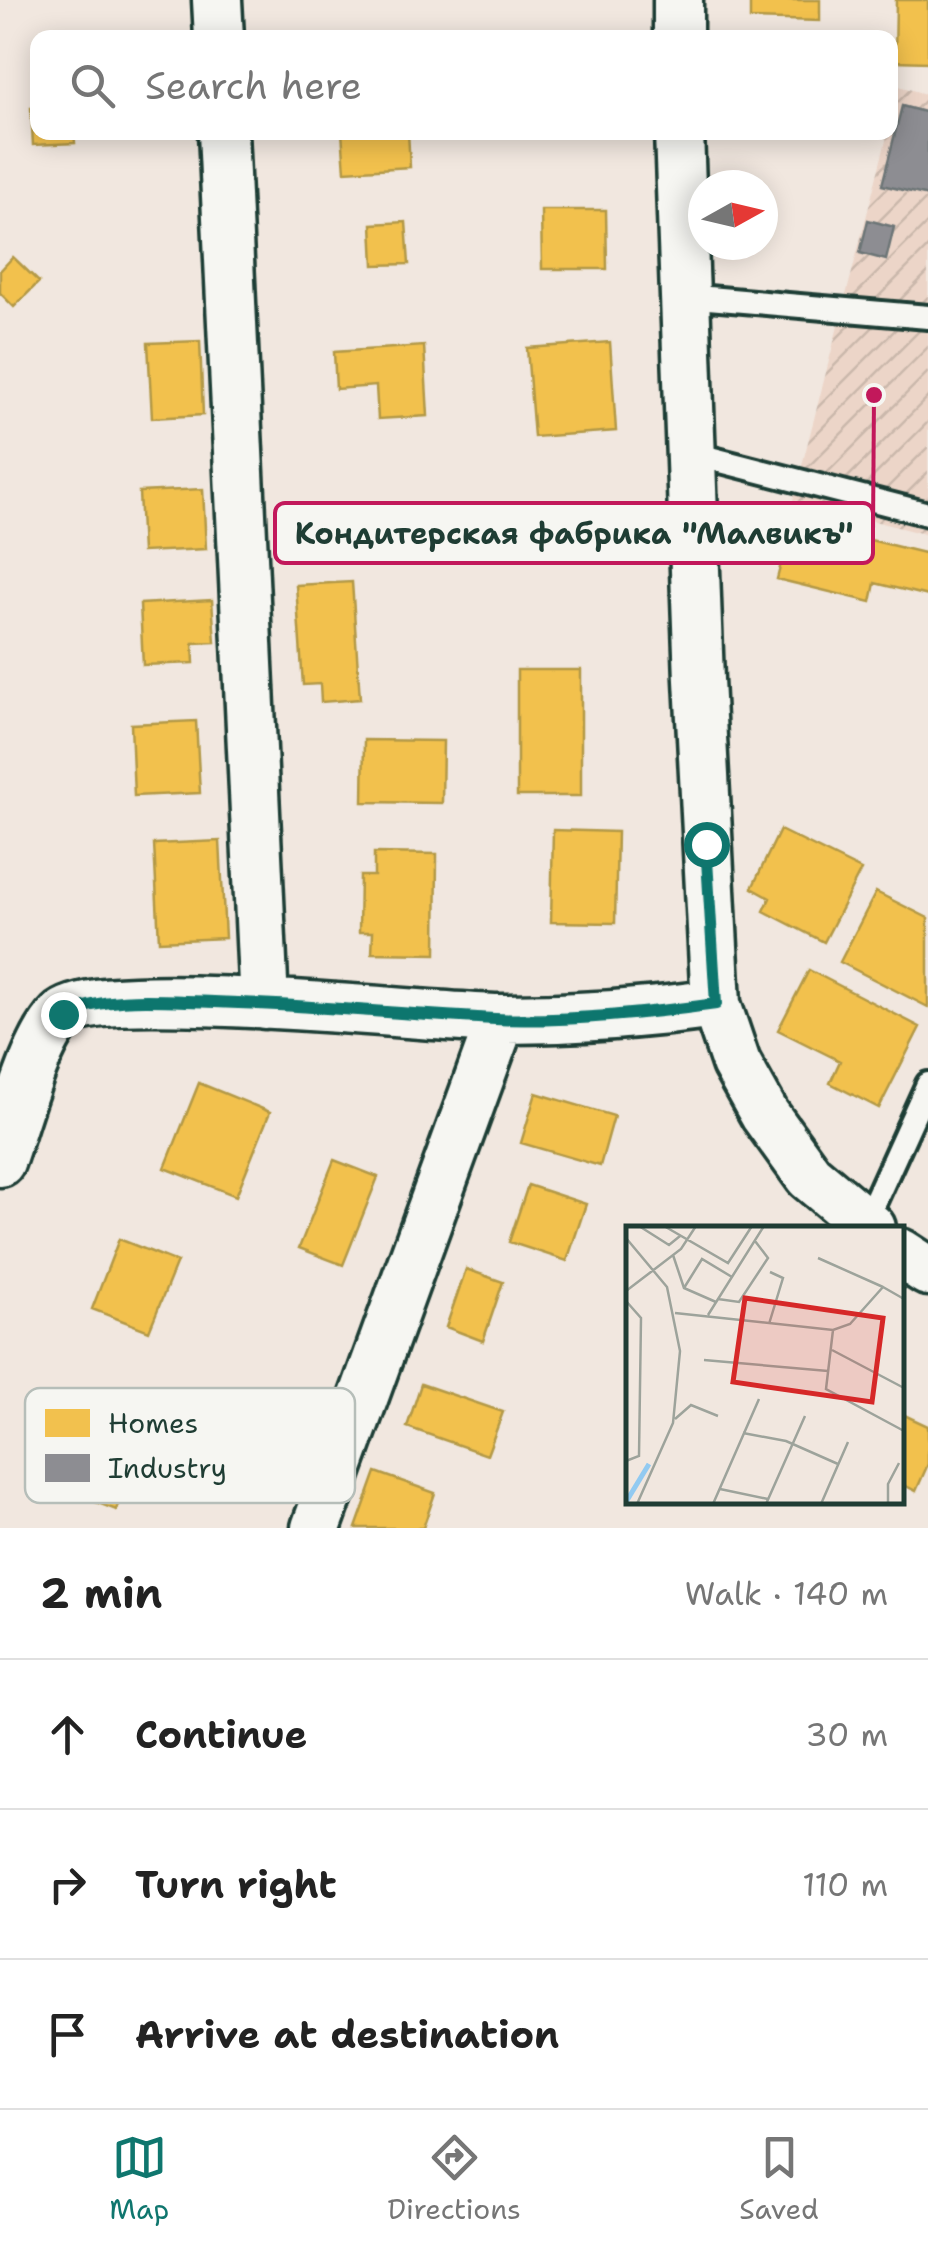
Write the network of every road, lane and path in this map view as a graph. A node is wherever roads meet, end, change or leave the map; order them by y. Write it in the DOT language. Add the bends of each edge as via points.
graph roads {
  1 [pos="217,0"];
  2 [pos="678,0"];
  3 [pos="219,30"];
  4 [pos="678,30"];
  5 [pos="223,140"];
  6 [pos="680,140"];
  7 [pos="685,296"];
  8 [pos="928,317"];
  9 [pos="690,453"];
  10 [pos="928,514"];
  11 [pos="264,1004"];
  12 [pos="716,1004"];
  13 [pos="501,1019"];
  14 [pos="928,1084"];
  15 [pos="0,1162"];
  16 [pos="868,1226"];
  17 [pos="882,1226"];
  18 [pos="903,1252"];
  19 [pos="928,1270"];
  20 [pos="355,1421"];
  21 [pos="325,1503"];
  22 [pos="316,1528"];
  1 -- 3 [label="street"];
  2 -- 4 [label="street"];
  5 -- 11 [label="street"];
  6 -- 7 [label="street"];
  7 -- 8 [label="lane"];
  7 -- 9 [label="street"];
  9 -- 10 [label="lane"];
  9 -- 12 [label="street"];
  11 -- 13 [label="street"];
  11 -- 15 [label="street" via="120,1000 63,1014 44,1039"];
  12 -- 13 [label="street"];
  12 -- 16 [label="street" via="736,1063 765,1115 808,1176"];
  13 -- 20 [label="street"];
  14 -- 17 [label="lane"];
  18 -- 19 [label="street"];
  21 -- 22 [label="street"];
}
